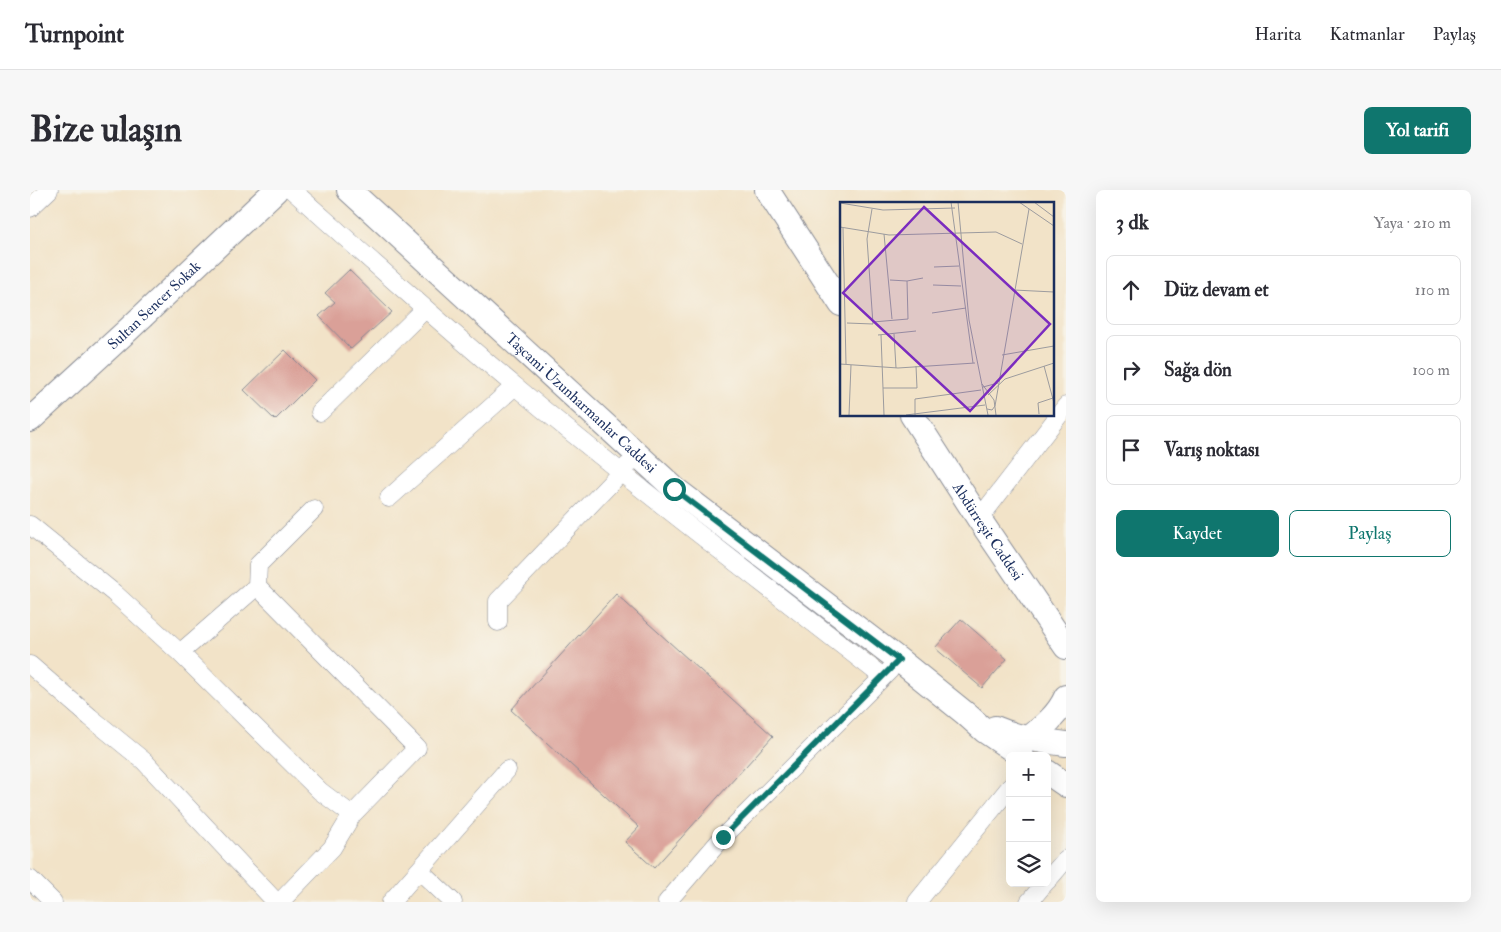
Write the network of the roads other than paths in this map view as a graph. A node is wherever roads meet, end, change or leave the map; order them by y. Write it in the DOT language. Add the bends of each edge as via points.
graph roads {
  1 [pos="49,190"];
  2 [pos="276,190"];
  3 [pos="292,190"];
  4 [pos="349,190"];
  5 [pos="767,190"];
  6 [pos="30,208"];
  7 [pos="840,302"];
  8 [pos="425,309"];
  9 [pos="515,386"];
  10 [pos="1066,406"];
  11 [pos="320,412"];
  12 [pos="913,416"];
  13 [pos="30,420"];
  14 [pos="637,455"];
  15 [pos="621,473"];
  16 [pos="389,498"];
  17 [pos="314,509"];
  18 [pos="979,519"];
  19 [pos="30,525"];
  20 [pos="257,586"];
  21 [pos="498,622"];
  22 [pos="1066,646"];
  23 [pos="180,653"];
  24 [pos="899,660"];
  25 [pos="30,665"];
  26 [pos="883,677"];
  27 [pos="1066,697"];
  28 [pos="1066,744"];
  29 [pos="1025,747"];
  30 [pos="507,770"];
  31 [pos="1051,775"];
  32 [pos="1066,784"];
  33 [pos="1006,792"];
  34 [pos="352,815"];
  35 [pos="1066,859"];
  36 [pos="419,870"];
  37 [pos="1051,876"];
  38 [pos="30,879"];
  39 [pos="1042,887"];
  40 [pos="52,902"];
  41 [pos="278,902"];
  42 [pos="391,902"];
  43 [pos="453,902"];
  44 [pos="667,902"];
  45 [pos="917,902"];
  46 [pos="1029,902"];
  1 -- 6 [label="street"];
  2 -- 13 [label="main road, Sultan Sencer Sokak"];
  3 -- 8 [label="street"];
  4 -- 14 [label="main road, Taşcami Uzunharmanlar Caddesi"];
  5 -- 7 [label="main road"];
  8 -- 9 [label="street"];
  8 -- 11 [label="street"];
  9 -- 15 [label="street"];
  9 -- 16 [label="street"];
  10 -- 18 [label="street"];
  12 -- 18 [label="main road, Abdürreşit Caddesi"];
  14 -- 15 [label="street"];
  14 -- 24 [label="main road, Taşcami Uzunharmanlar Caddesi" via="693,504"];
  15 -- 21 [label="street" via="498,601"];
  15 -- 26 [label="street"];
  17 -- 20 [label="street" via="258,565"];
  18 -- 22 [label="main road, Abdürreşit Caddesi"];
  19 -- 23 [label="street" via="114,593"];
  20 -- 23 [label="street"];
  20 -- 34 [label="street" via="416,748"];
  23 -- 34 [label="street" via="320,791"];
  24 -- 26 [label="street"];
  24 -- 29 [label="main road, Taşcami Uzunharmanlar Caddesi" via="966,714 1006,732"];
  25 -- 41 [label="street" via="144,761"];
  26 -- 44 [label="street" via="723,837"];
  27 -- 29 [label="main road"];
  28 -- 29 [label="main road, Taşcami Uzunharmanlar Caddesi"];
  30 -- 36 [label="street"];
  31 -- 32 [label="main road"];
  33 -- 45 [label="street"];
  34 -- 41 [label="street" via="332,848"];
  35 -- 37 [label="street"];
  36 -- 42 [label="street"];
  36 -- 43 [label="street"];
  38 -- 40 [label="street"];
  39 -- 46 [label="street"];
}
